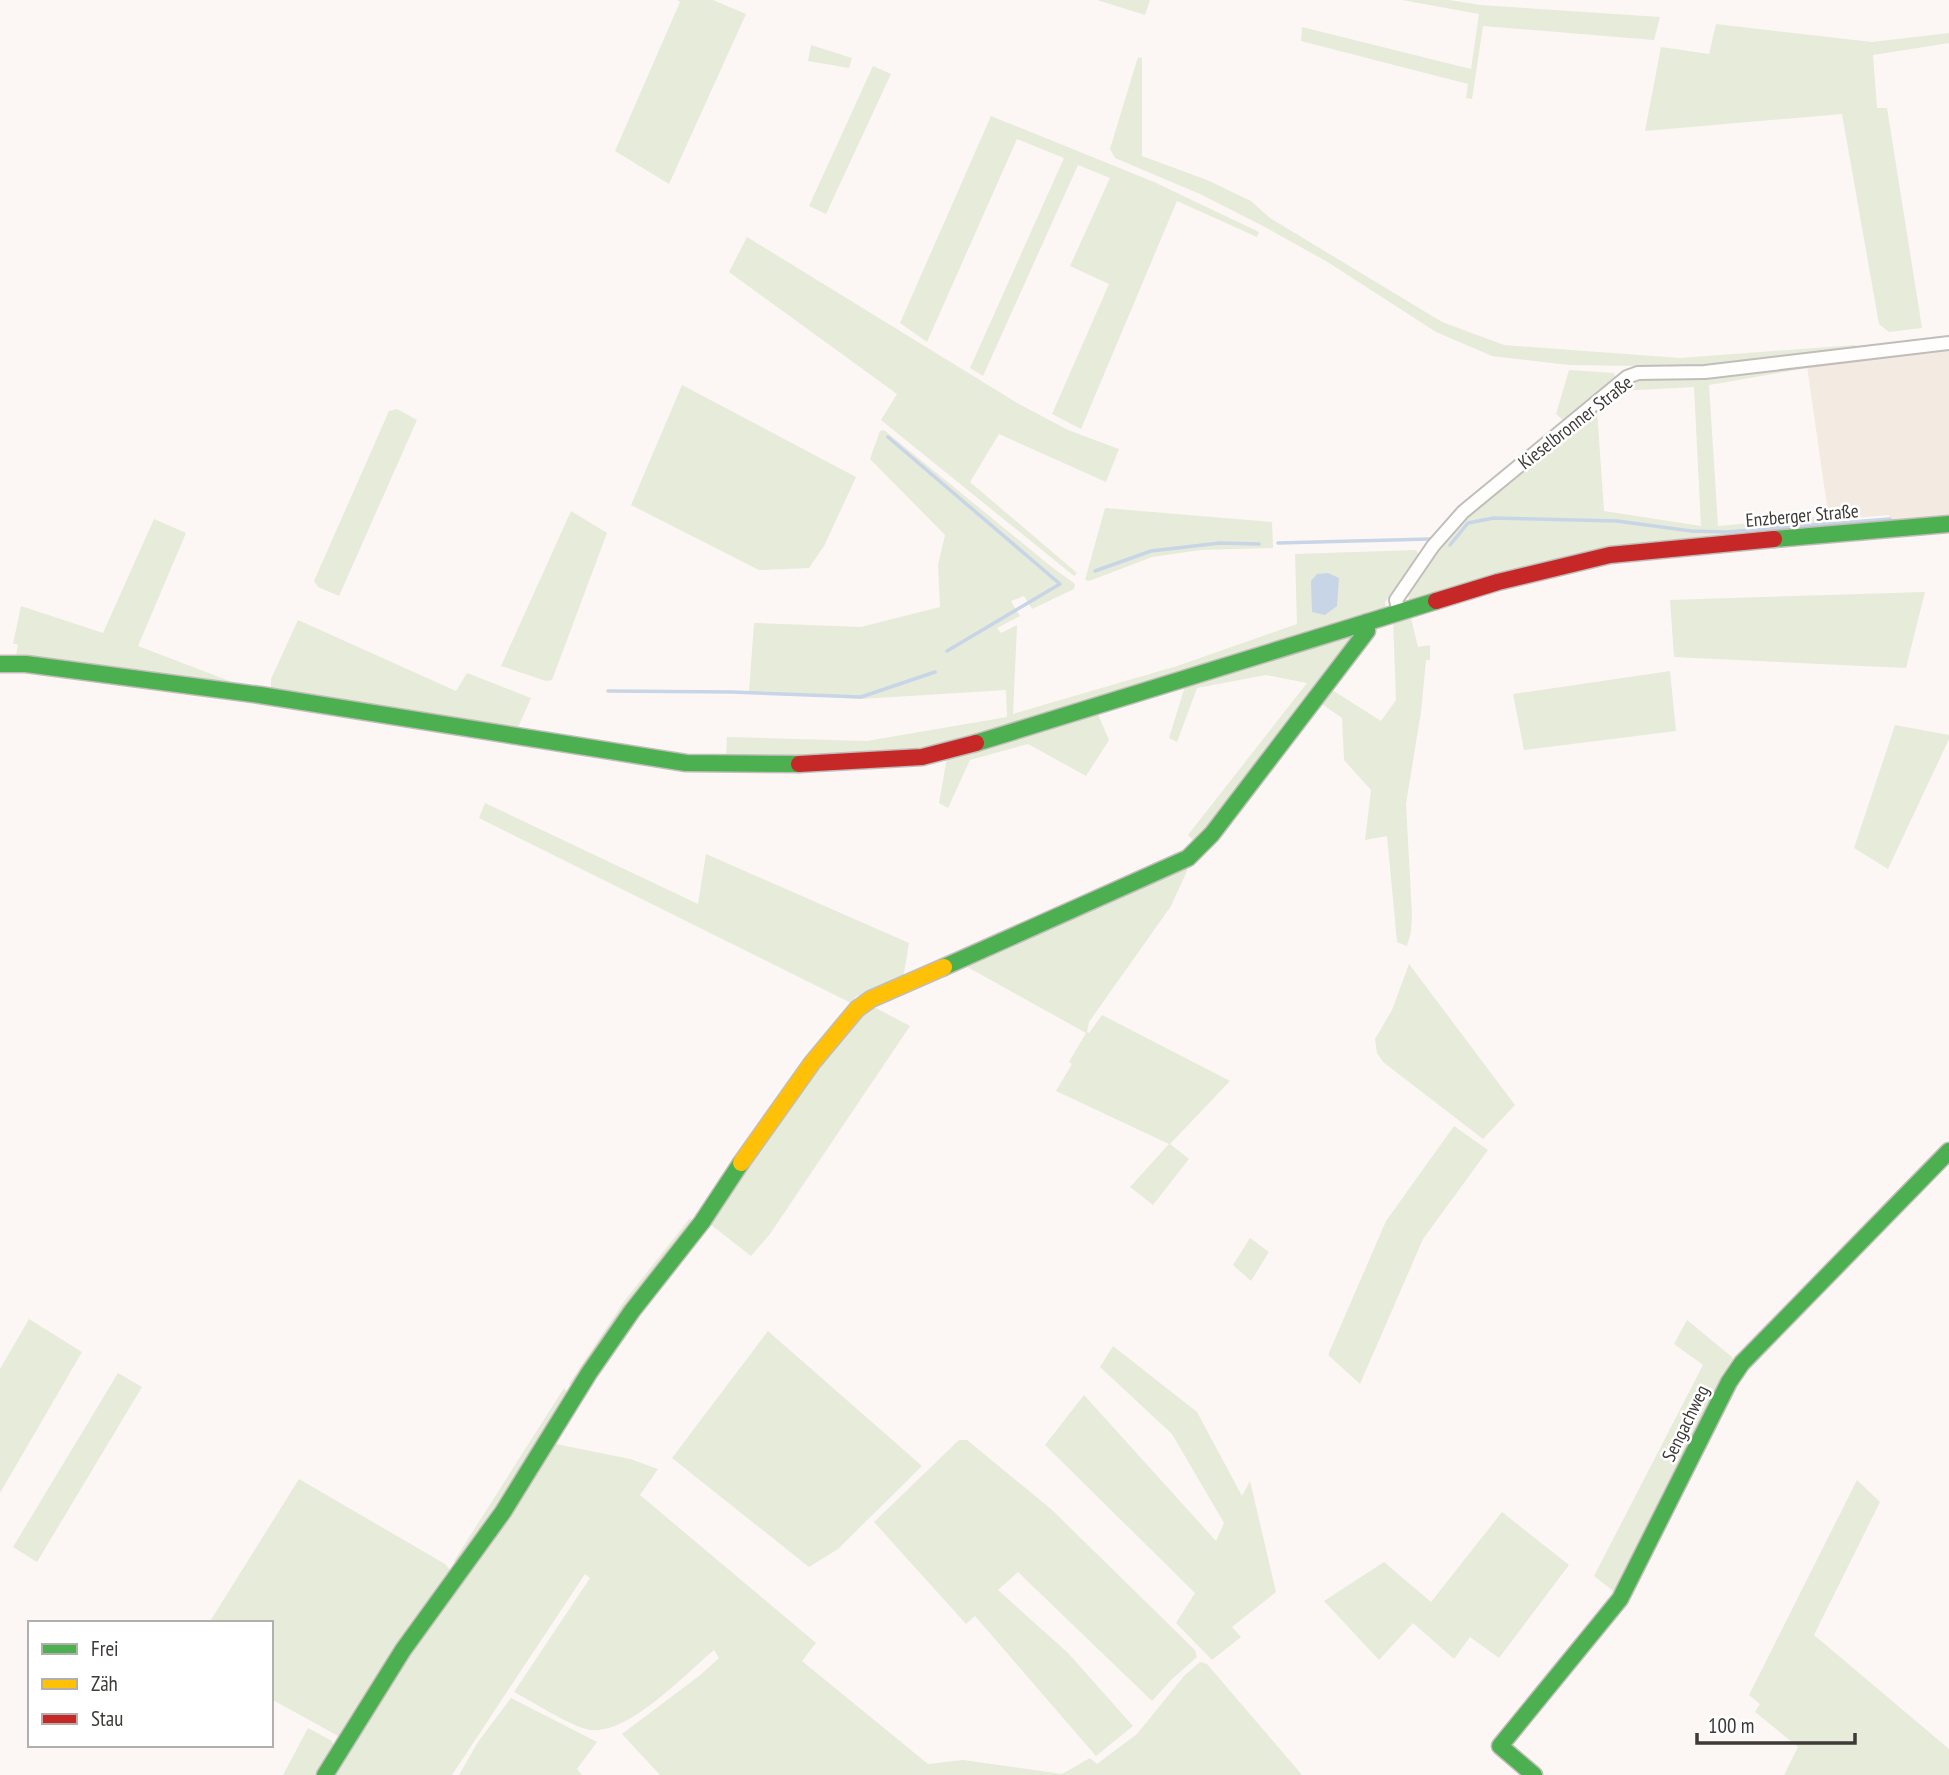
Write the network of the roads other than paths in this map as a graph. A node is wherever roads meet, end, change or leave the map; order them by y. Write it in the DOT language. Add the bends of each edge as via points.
graph roads {
  1 [pos="1949,343"];
  2 [pos="1949,524"];
  3 [pos="1399,612"];
  4 [pos="1367,622"];
  5 [pos="0,664"];
  6 [pos="1949,1151"];
  7 [pos="1530,1774"];
  8 [pos="325,1775"];
  1 -- 3 [label="street, Kieselbronner Straße" via="1627,377 1463,512 1396,600"];
  2 -- 3 [label="street, Enzberger Straße" via="1610,555"];
  3 -- 4 [label="street, Enzberger Straße"];
  4 -- 5 [label="street, Enzberger Straße" via="950,750 922,757 807,763 686,763 260,695"];
  4 -- 8 [label="street" via="1367,631 1288,736 1188,858 857,1009 610,1342 503,1512 403,1650"];
  6 -- 7 [label="street, Sengachweg" via="1742,1363 1729,1382 1620,1599 1500,1746"];
}
